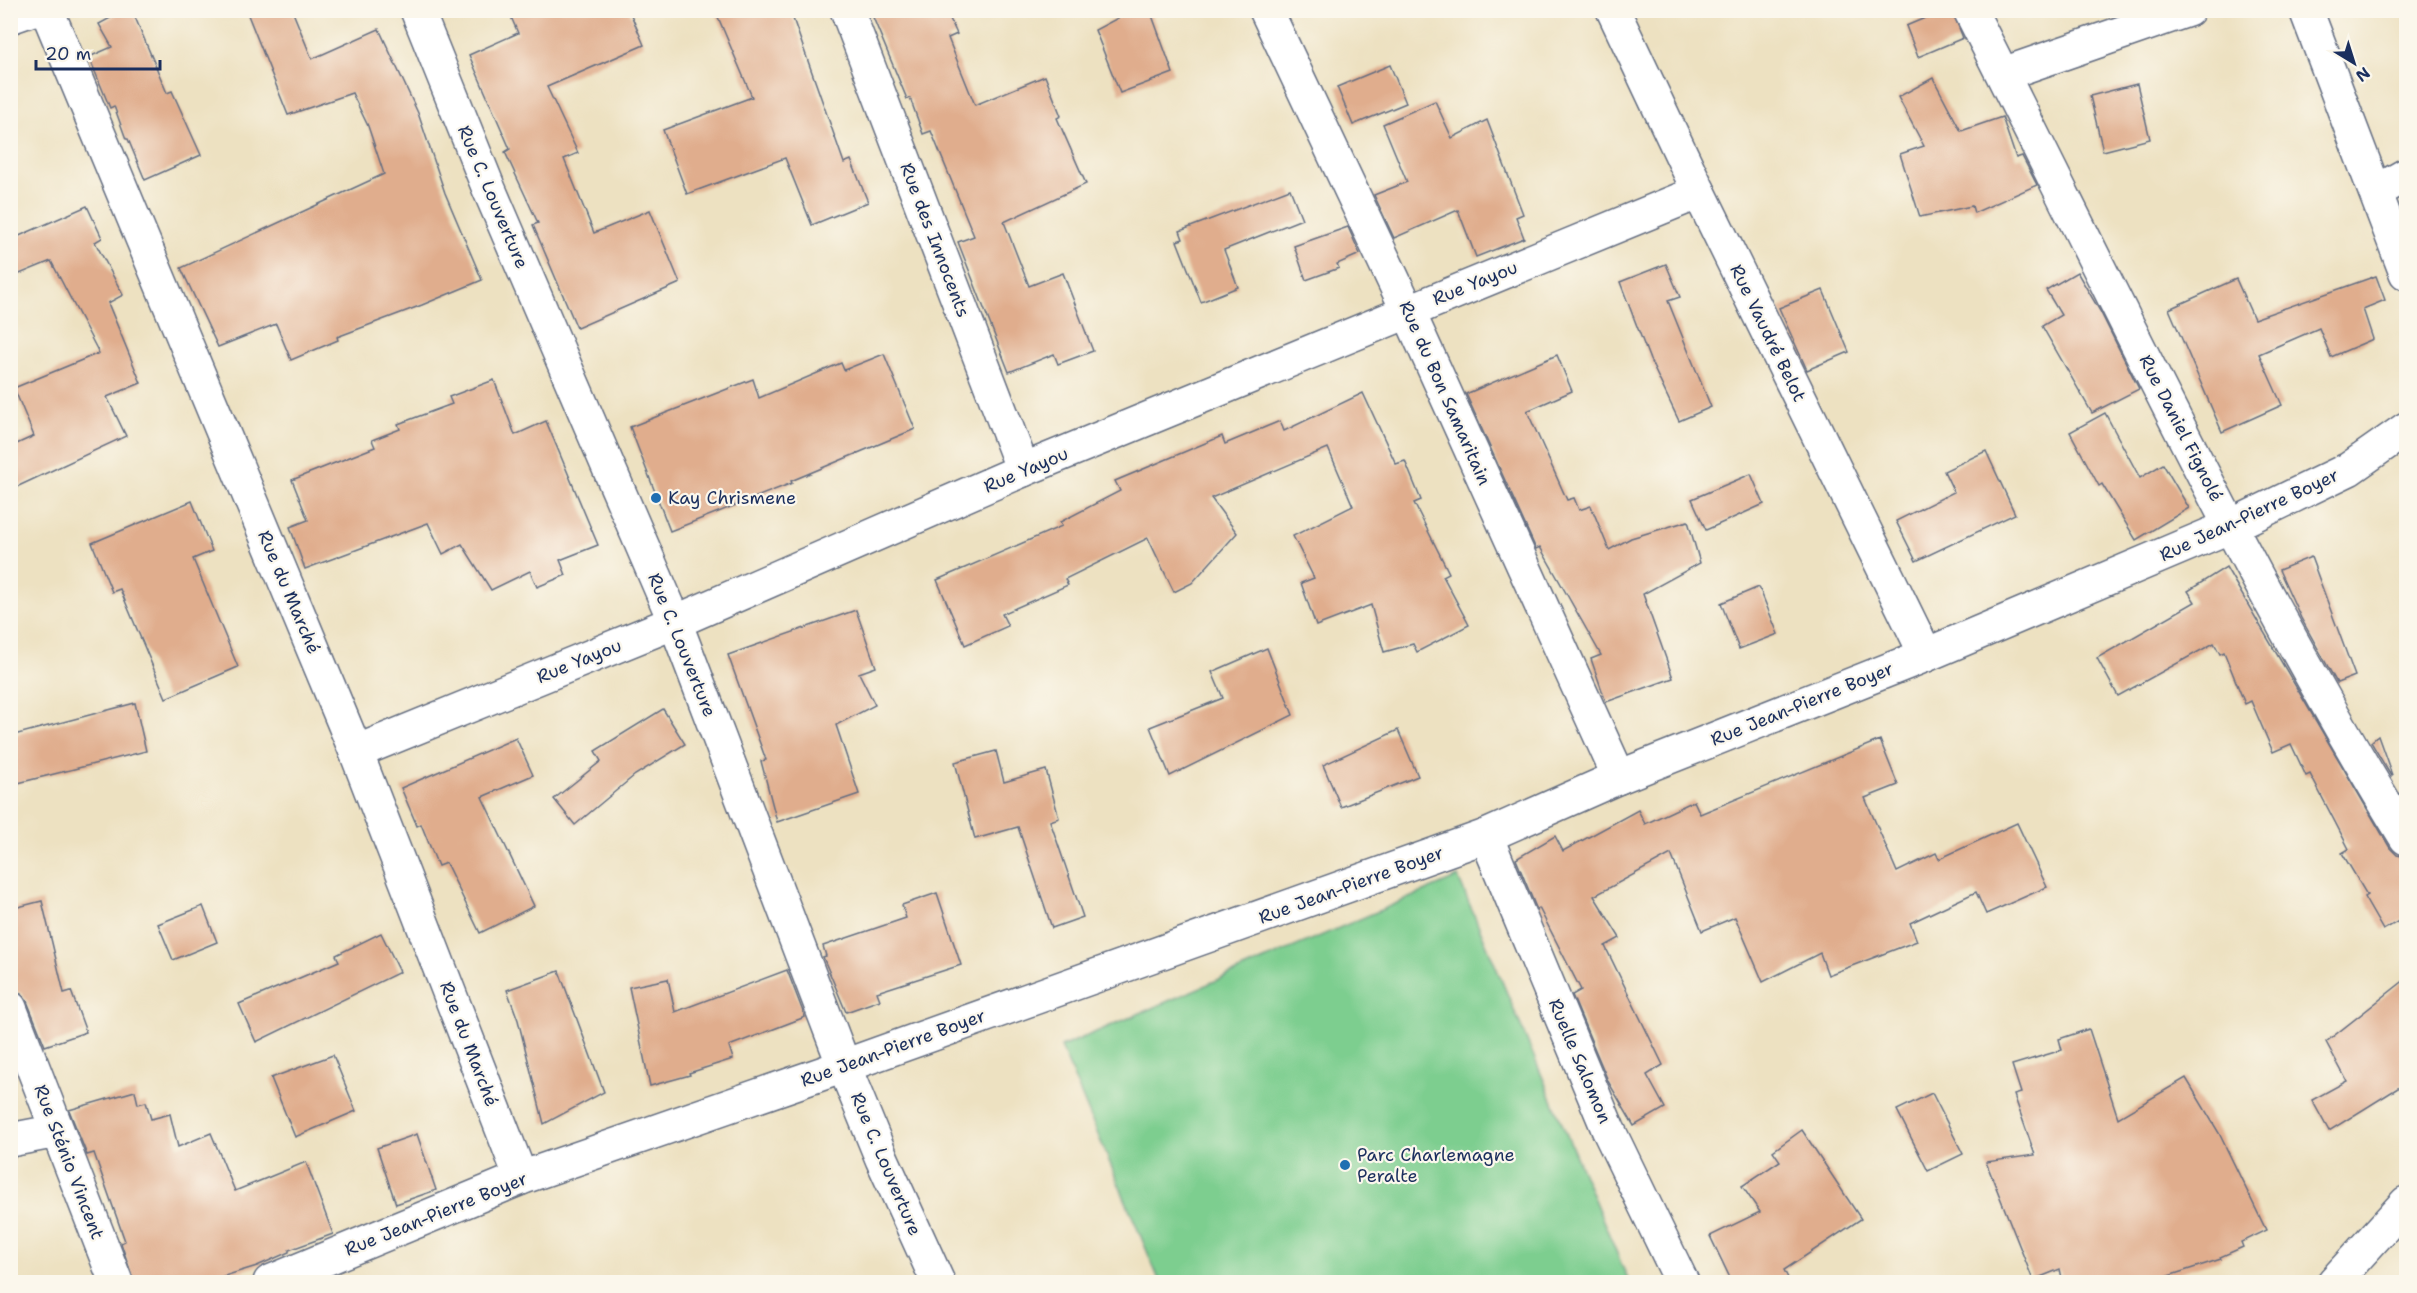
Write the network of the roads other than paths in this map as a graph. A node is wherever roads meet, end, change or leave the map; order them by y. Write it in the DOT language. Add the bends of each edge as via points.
graph roads {
  1 [pos="30,10"];
  2 [pos="47,10"];
  3 [pos="417,10"];
  4 [pos="847,10"];
  5 [pos="1266,10"];
  6 [pos="1613,10"];
  7 [pos="1971,10"];
  8 [pos="2188,10"];
  9 [pos="2306,10"];
  10 [pos="10,17"];
  11 [pos="2003,74"];
  12 [pos="2406,175"];
  13 [pos="1699,192"];
  14 [pos="2376,192"];
  15 [pos="2406,273"];
  16 [pos="1408,311"];
  17 [pos="2406,429"];
  18 [pos="1023,470"];
  19 [pos="2231,526"];
  20 [pos="675,622"];
  21 [pos="1926,655"];
  22 [pos="356,752"];
  23 [pos="1619,777"];
  24 [pos="1486,836"];
  25 [pos="2406,838"];
  26 [pos="10,1008"];
  27 [pos="844,1066"];
  28 [pos="57,1131"];
  29 [pos="10,1140"];
  30 [pos="521,1178"];
  31 [pos="2406,1203"];
  32 [pos="116,1282"];
  33 [pos="270,1282"];
  34 [pos="938,1282"];
  35 [pos="1682,1282"];
  36 [pos="2334,1282"];
  1 -- 10 [label="street"];
  2 -- 22 [label="street, Rue du Marché"];
  3 -- 20 [label="street, Rue C. Louverture" via="489,189"];
  4 -- 18 [label="street, Rue des Innocents"];
  5 -- 16 [label="street, Rue du Bon Samaritain"];
  6 -- 13 [label="street, Rue Vaudré Belot"];
  7 -- 11 [label="street, Rue Daniel Fignolé"];
  8 -- 11 [label="street"];
  9 -- 14 [label="street"];
  11 -- 19 [label="street, Rue Daniel Fignolé"];
  12 -- 14 [label="street"];
  13 -- 16 [label="street, Rue Yayou"];
  13 -- 21 [label="street, Rue Vaudré Belot"];
  14 -- 15 [label="street"];
  16 -- 18 [label="street, Rue Yayou"];
  16 -- 23 [label="street, Rue du Bon Samaritain"];
  17 -- 19 [label="street, Rue Jean-Pierre Boyer" via="2349,469"];
  18 -- 20 [label="street, Rue Yayou"];
  19 -- 21 [label="street, Rue Jean-Pierre Boyer"];
  19 -- 25 [label="street, Rue Daniel Fignolé" via="2355,754"];
  20 -- 22 [label="street, Rue Yayou"];
  20 -- 27 [label="street, Rue C. Louverture"];
  21 -- 23 [label="street, Rue Jean-Pierre Boyer"];
  22 -- 30 [label="street, Rue du Marché"];
  23 -- 24 [label="street, Rue Jean-Pierre Boyer"];
  24 -- 27 [label="street, Rue Jean-Pierre Boyer"];
  24 -- 35 [label="street, Ruelle Salomon" via="1608,1129"];
  26 -- 28 [label="street, Rue Sténio Vincent"];
  27 -- 30 [label="street, Rue Jean-Pierre Boyer"];
  27 -- 34 [label="street, Rue C. Louverture"];
  28 -- 29 [label="street"];
  28 -- 32 [label="street, Rue Sténio Vincent"];
  30 -- 33 [label="street, Rue Jean-Pierre Boyer"];
  31 -- 36 [label="street"];
}
